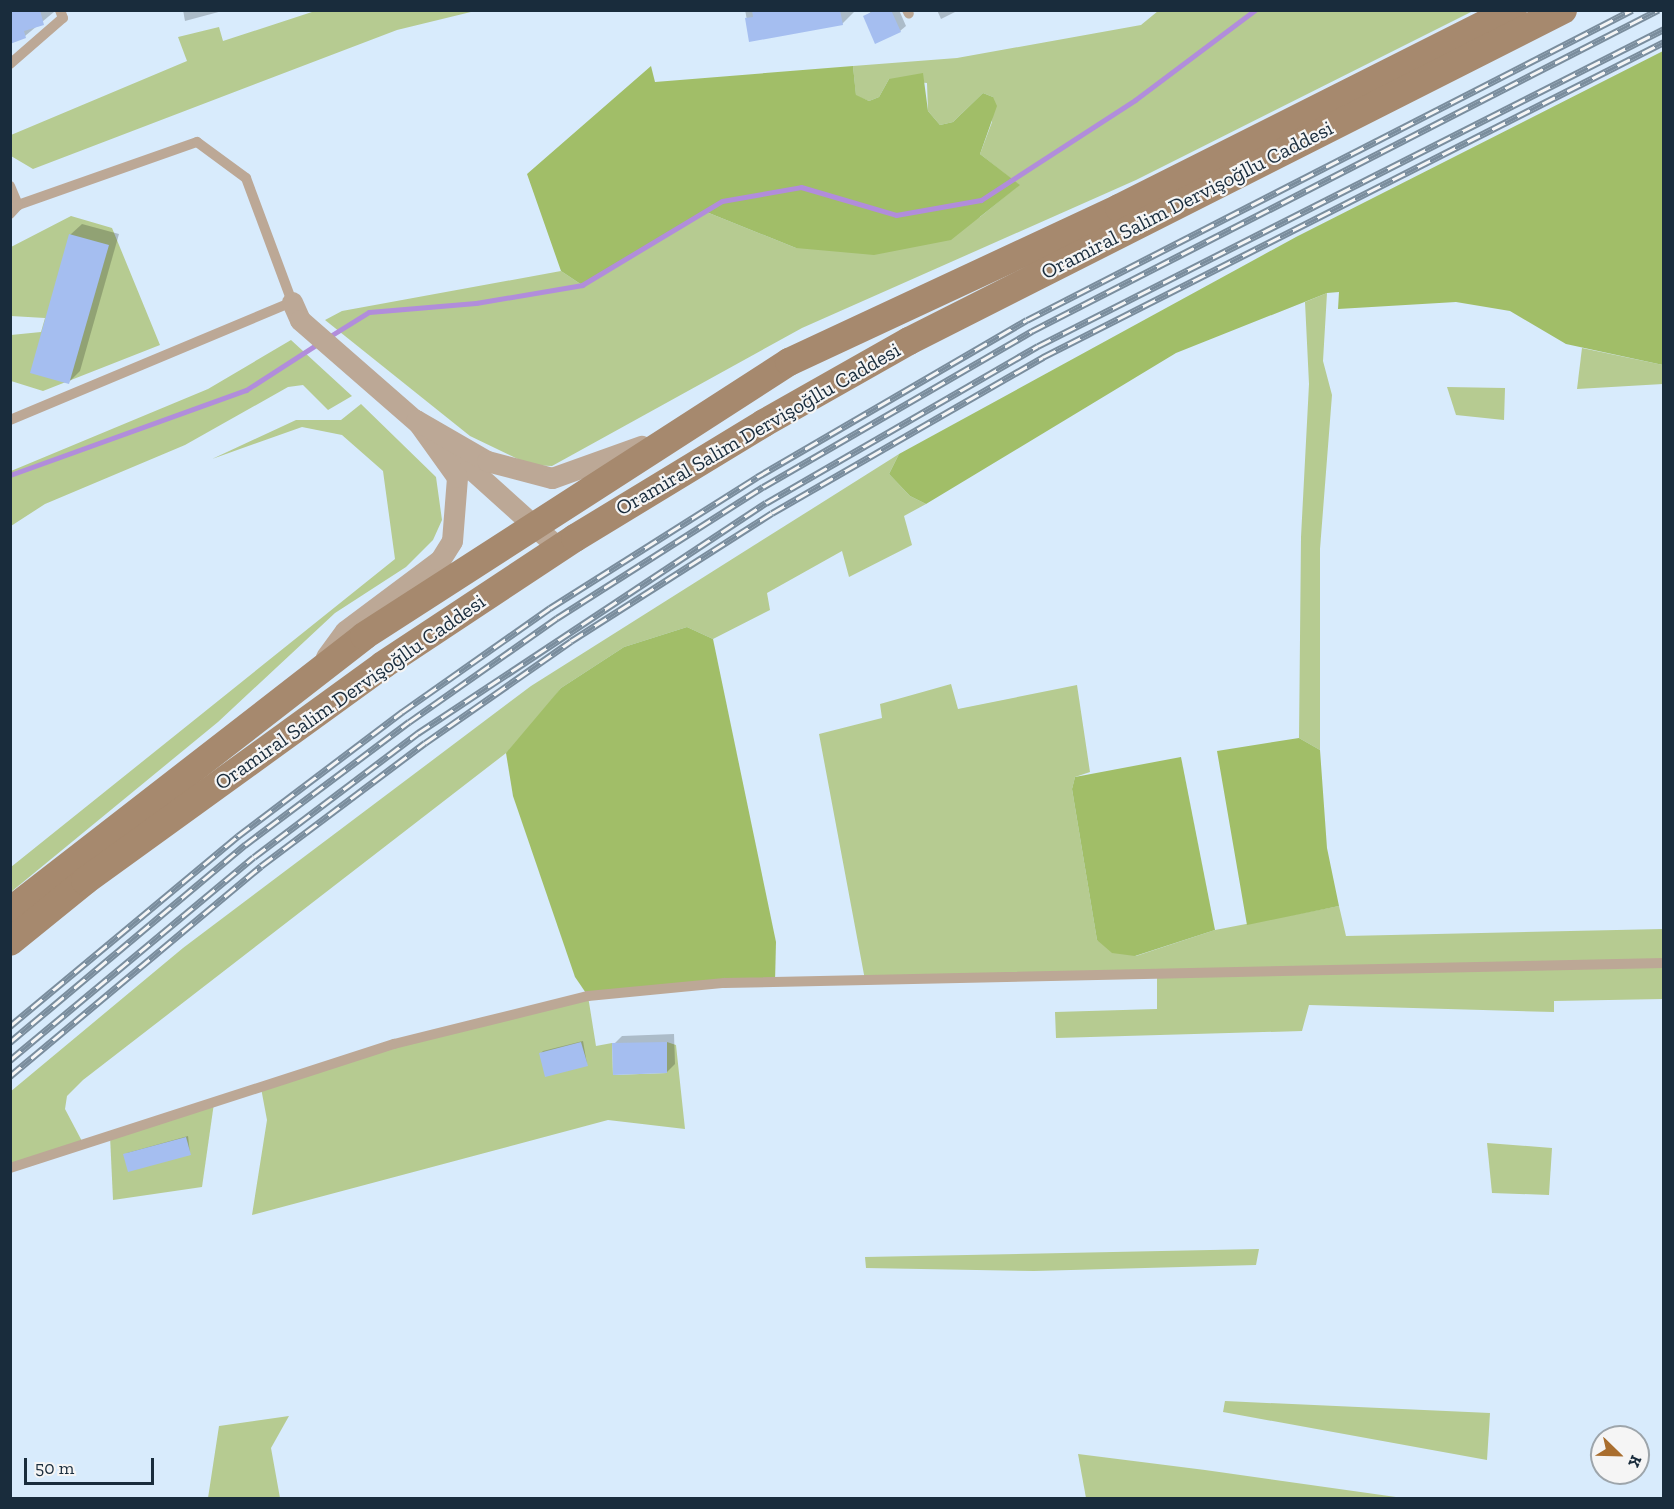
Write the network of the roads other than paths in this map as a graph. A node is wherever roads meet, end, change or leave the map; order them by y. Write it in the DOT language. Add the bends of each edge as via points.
graph roads {
  1 [pos="60,10"];
  2 [pos="1513,10"];
  3 [pos="1563,10"];
  4 [pos="10,64"];
  5 [pos="10,186"];
  6 [pos="18,205"];
  7 [pos="10,214"];
  8 [pos="296,311"];
  9 [pos="10,420"];
  10 [pos="416,420"];
  11 [pos="680,429"];
  12 [pos="533,523"];
  13 [pos="560,549"];
  14 [pos="314,675"];
  15 [pos="10,912"];
  16 [pos="10,942"];
  17 [pos="1664,963"];
  18 [pos="10,1168"];
  1 -- 4 [label="lane" via="63,18"];
  2 -- 11 [label="main road, Oramiral Salim Dervişoğllu Caddesi" via="1119,208 789,362"];
  3 -- 13 [label="main road, Oramiral Salim Dervişoğllu Caddesi" via="909,341"];
  5 -- 6 [label="lane"];
  6 -- 7 [label="lane"];
  6 -- 8 [label="lane" via="197,142 246,178"];
  8 -- 9 [label="lane"];
  8 -- 10 [label="street"];
  10 -- 11 [label="street" via="487,461 552,478 571,476"];
  10 -- 12 [label="street"];
  10 -- 14 [label="street" via="457,477 452,541 440,560 345,631"];
  11 -- 12 [label="main road, Oramiral Salim Dervişoğllu Caddesi"];
  12 -- 13 [label="street"];
  12 -- 14 [label="main road, Oramiral Salim Dervişoğllu Caddesi"];
  13 -- 16 [label="main road, Oramiral Salim Dervişoğllu Caddesi" via="383,665 85,881"];
  14 -- 15 [label="main road, Oramiral Salim Dervişoğllu Caddesi"];
  17 -- 18 [label="lane" via="724,983 588,996 394,1044"];
}
